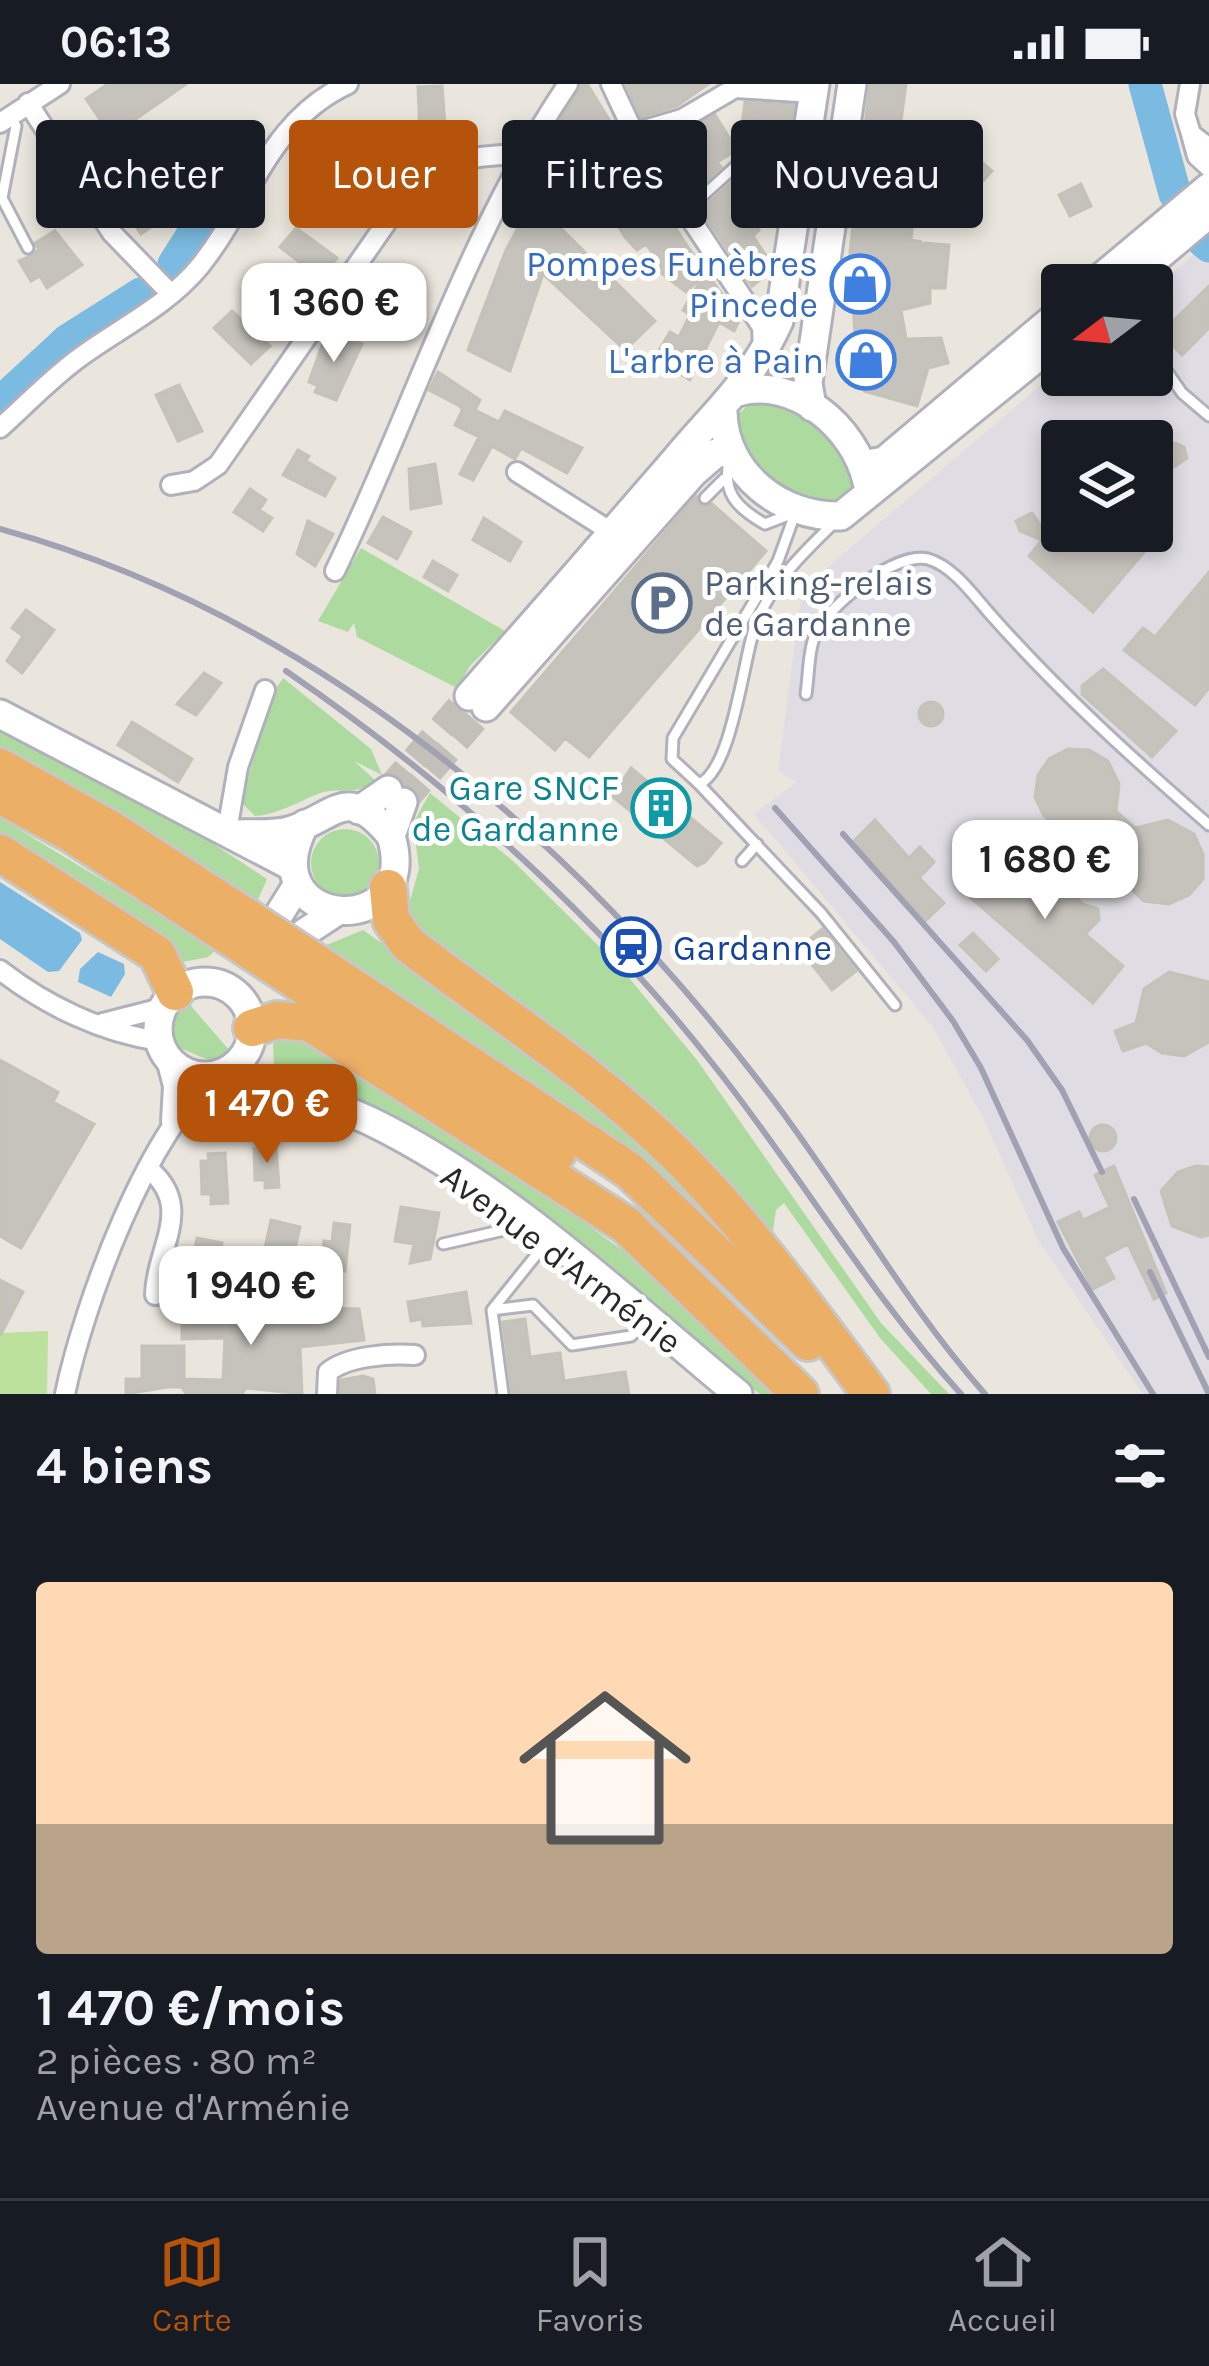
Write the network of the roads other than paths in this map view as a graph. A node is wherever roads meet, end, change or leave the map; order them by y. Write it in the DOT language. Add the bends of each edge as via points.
graph roads {
  1 [pos="60,84"];
  2 [pos="302,84"];
  3 [pos="349,84"];
  4 [pos="568,84"];
  5 [pos="611,84"];
  6 [pos="852,84"];
  7 [pos="1190,84"];
  8 [pos="735,86"];
  9 [pos="814,89"];
  10 [pos="39,94"];
  11 [pos="309,104"];
  12 [pos="5,119"];
  13 [pos="544,120"];
  14 [pos="628,120"];
  15 [pos="679,120"];
  16 [pos="1191,134"];
  17 [pos="1209,148"];
  18 [pos="502,155"];
  19 [pos="1209,167"];
  20 [pos="731,170"];
  21 [pos="1209,188"];
  22 [pos="502,192"];
  23 [pos="707,192"];
  24 [pos="1209,214"];
  25 [pos="697,228"];
  26 [pos="28,248"];
  27 [pos="1117,264"];
  28 [pos="1149,264"];
  29 [pos="167,290"];
  30 [pos="1041,328"];
  31 [pos="1041,354"];
  32 [pos="764,355"];
  33 [pos="1173,380"];
  34 [pos="730,402"];
  35 [pos="812,407"];
  36 [pos="1209,416"];
  37 [pos="0,428"];
  38 [pos="728,465"];
  39 [pos="862,465"];
  40 [pos="518,472"];
  41 [pos="171,485"];
  42 [pos="704,498"];
  43 [pos="866,498"];
  44 [pos="796,511"];
  45 [pos="841,516"];
  46 [pos="613,533"];
  47 [pos="335,571"];
  48 [pos="573,607"];
  49 [pos="556,652"];
  50 [pos="265,690"];
  51 [pos="806,694"];
  52 [pos="0,714"];
  53 [pos="0,767"];
  54 [pos="699,784"];
  55 [pos="0,795"];
  56 [pos="359,809"];
  57 [pos="305,824"];
  58 [pos="1209,825"];
  59 [pos="231,833"];
  60 [pos="391,836"];
  61 [pos="757,844"];
  62 [pos="0,853"];
  63 [pos="742,861"];
  64 [pos="295,876"];
  65 [pos="388,888"];
  66 [pos="336,912"];
  67 [pos="247,932"];
  68 [pos="295,964"];
  69 [pos="0,970"];
  70 [pos="215,982"];
  71 [pos="169,1000"];
  72 [pos="895,1005"];
  73 [pos="97,1024"];
  74 [pos="250,1026"];
  75 [pos="162,1047"];
  76 [pos="220,1073"];
  77 [pos="316,1098"];
  78 [pos="170,1122"];
  79 [pos="148,1169"];
  80 [pos="515,1214"];
  81 [pos="549,1239"];
  82 [pos="443,1244"];
  83 [pos="154,1295"];
  84 [pos="492,1310"];
  85 [pos="647,1318"];
  86 [pos="416,1355"];
  87 [pos="65,1394"];
  88 [pos="327,1394"];
  89 [pos="503,1394"];
  90 [pos="738,1394"];
  91 [pos="800,1394"];
  92 [pos="819,1394"];
  93 [pos="854,1394"];
  94 [pos="871,1394"];
  1 -- 10 [label="street"];
  2 -- 11 [label="street"];
  3 -- 11 [label="street"];
  4 -- 13 [label="street"];
  5 -- 14 [label="street"];
  6 -- 35 [label="main road" via="855,129 808,383"];
  7 -- 16 [label="street"];
  8 -- 9 [label="street"];
  8 -- 15 [label="street"];
  9 -- 32 [label="main road" via="779,321"];
  10 -- 12 [label="street"];
  10 -- 29 [label="street" via="112,233"];
  11 -- 29 [label="street" via="200,266"];
  12 -- 26 [label="lane" via="16,126 2,199"];
  16 -- 17 [label="street"];
  16 -- 19 [label="street"];
  18 -- 41 [label="street" via="466,157 414,183 218,465"];
  20 -- 23 [label="lane"];
  21 -- 27 [label="main road"];
  22 -- 47 [label="street"];
  24 -- 28 [label="main road"];
  25 -- 32 [label="street" via="762,327"];
  29 -- 37 [label="street"];
  30 -- 39 [label="main road" via="884,461"];
  31 -- 43 [label="main road"];
  32 -- 34 [label="main road"];
  33 -- 36 [label="lane"];
  34 -- 35 [label="main road" via="774,388"];
  34 -- 38 [label="main road"];
  34 -- 46 [label="main road"];
  35 -- 39 [label="main road" via="843,433"];
  38 -- 42 [label="lane"];
  38 -- 44 [label="main road"];
  38 -- 48 [label="main road" via="716,453 693,473"];
  39 -- 43 [label="main road"];
  40 -- 46 [label="street"];
  43 -- 45 [label="main road"];
  44 -- 45 [label="main road"];
  44 -- 54 [label="lane" via="778,561 673,738 672,759"];
  45 -- 54 [label="lane" via="790,567 756,623 722,756"];
  46 -- 48 [label="main road" via="477,702 527,671"];
  48 -- 49 [label="lane"];
  50 -- 59 [label="street" via="238,767"];
  51 -- 58 [label="lane" via="814,635 829,613 855,588 906,561 928,559 958,578 1051,683"];
  52 -- 59 [label="main road"];
  53 -- 67 [label="highway" via="112,830"];
  54 -- 61 [label="lane"];
  55 -- 67 [label="highway"];
  56 -- 57 [label="main road" via="330,809"];
  56 -- 60 [label="main road"];
  56 -- 60 [label="main road" via="396,796"];
  57 -- 59 [label="main road"];
  57 -- 64 [label="main road" via="293,846"];
  59 -- 64 [label="main road"];
  60 -- 65 [label="main road"];
  61 -- 63 [label="lane"];
  61 -- 72 [label="lane"];
  62 -- 71 [label="highway" via="157,954"];
  64 -- 66 [label="main road" via="307,897"];
  64 -- 67 [label="main road"];
  65 -- 66 [label="main road" via="374,903"];
  65 -- 94 [label="highway" via="391,920 408,944 571,1061 675,1153"];
  66 -- 68 [label="main road"];
  67 -- 68 [label="highway, bridge"];
  67 -- 70 [label="main road"];
  68 -- 74 [label="main road"];
  68 -- 92 [label="highway" via="624,1199 744,1310"];
  68 -- 93 [label="highway" via="630,1171"];
  69 -- 73 [label="street" via="34,996"];
  70 -- 71 [label="main road"];
  70 -- 74 [label="main road" via="234,992"];
  71 -- 73 [label="street"];
  71 -- 75 [label="main road"];
  73 -- 75 [label="street"];
  74 -- 76 [label="main road" via="244,1055"];
  74 -- 77 [label="main road, Avenue d'Arménie" via="270,1069"];
  74 -- 91 [label="highway" via="310,1024 626,1225"];
  75 -- 76 [label="main road" via="179,1067"];
  75 -- 78 [label="street" via="173,1086"];
  76 -- 77 [label="main road, Avenue d'Arménie"];
  76 -- 78 [label="street"];
  77 -- 80 [label="main road, Avenue d'Arménie" via="374,1123"];
  78 -- 79 [label="street"];
  79 -- 83 [label="street" via="172,1195 175,1215"];
  79 -- 87 [label="street" via="93,1300"];
  80 -- 81 [label="main road, Avenue d'Arménie"];
  80 -- 82 [label="lane" via="504,1230"];
  81 -- 84 [label="lane"];
  81 -- 85 [label="main road, Avenue d'Arménie"];
  84 -- 85 [label="lane" via="533,1304 572,1345 631,1336"];
  84 -- 89 [label="lane"];
  85 -- 90 [label="main road, Avenue d'Arménie"];
  86 -- 88 [label="street" via="336,1365"];
}
